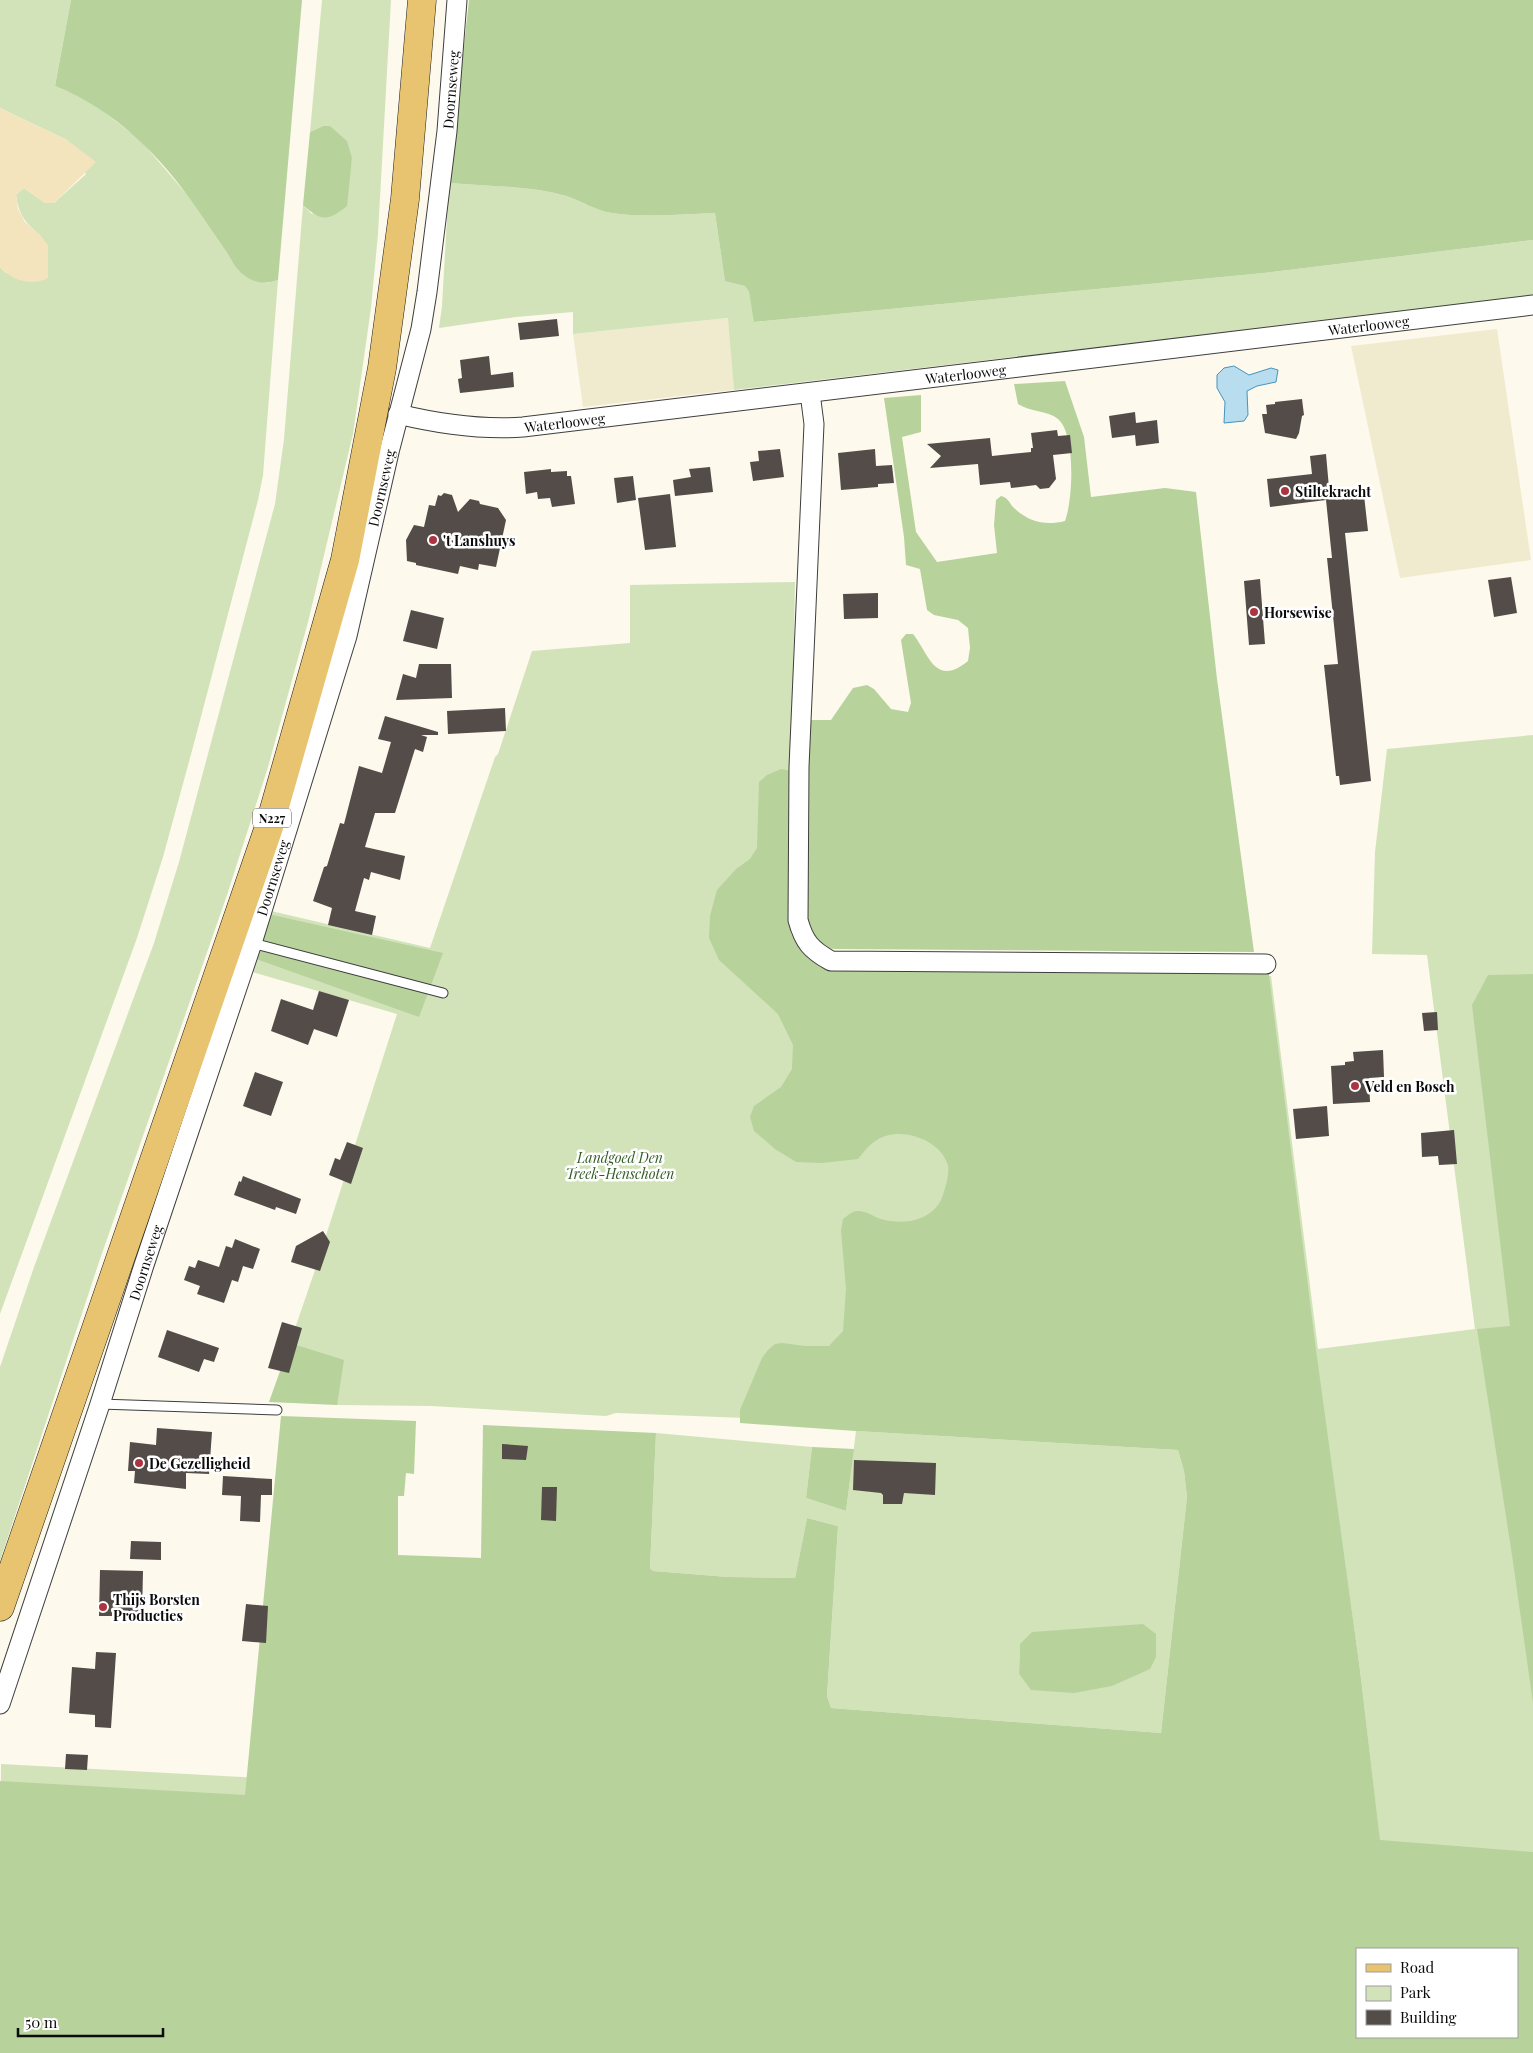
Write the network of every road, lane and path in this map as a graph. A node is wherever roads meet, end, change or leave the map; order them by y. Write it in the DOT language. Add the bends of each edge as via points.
graph roads {
  1 [pos="422,0"];
  2 [pos="457,0"];
  3 [pos="1533,305"];
  4 [pos="810,393"];
  5 [pos="398,414"];
  6 [pos="252,942"];
  7 [pos="1266,964"];
  8 [pos="443,993"];
  9 [pos="100,1404"];
  10 [pos="277,1410"];
  11 [pos="0,1607"];
  12 [pos="0,1704"];
  1 -- 11 [label="main road, Doornseweg / N227" via="405,199 382,368 344,560 269,827"];
  2 -- 5 [label="street, Doornseweg" via="447,131 429,284"];
  3 -- 4 [label="street, Waterlooweg"];
  4 -- 5 [label="street, Waterlooweg" via="504,428 435,422"];
  4 -- 7 [label="street" via="814,424 799,768 798,920 802,935 814,952 831,961"];
  5 -- 6 [label="street, Doornseweg" via="348,636"];
  6 -- 8 [label="lane"];
  6 -- 9 [label="street, Doornseweg"];
  9 -- 10 [label="lane"];
  9 -- 12 [label="street, Doornseweg"];
}
